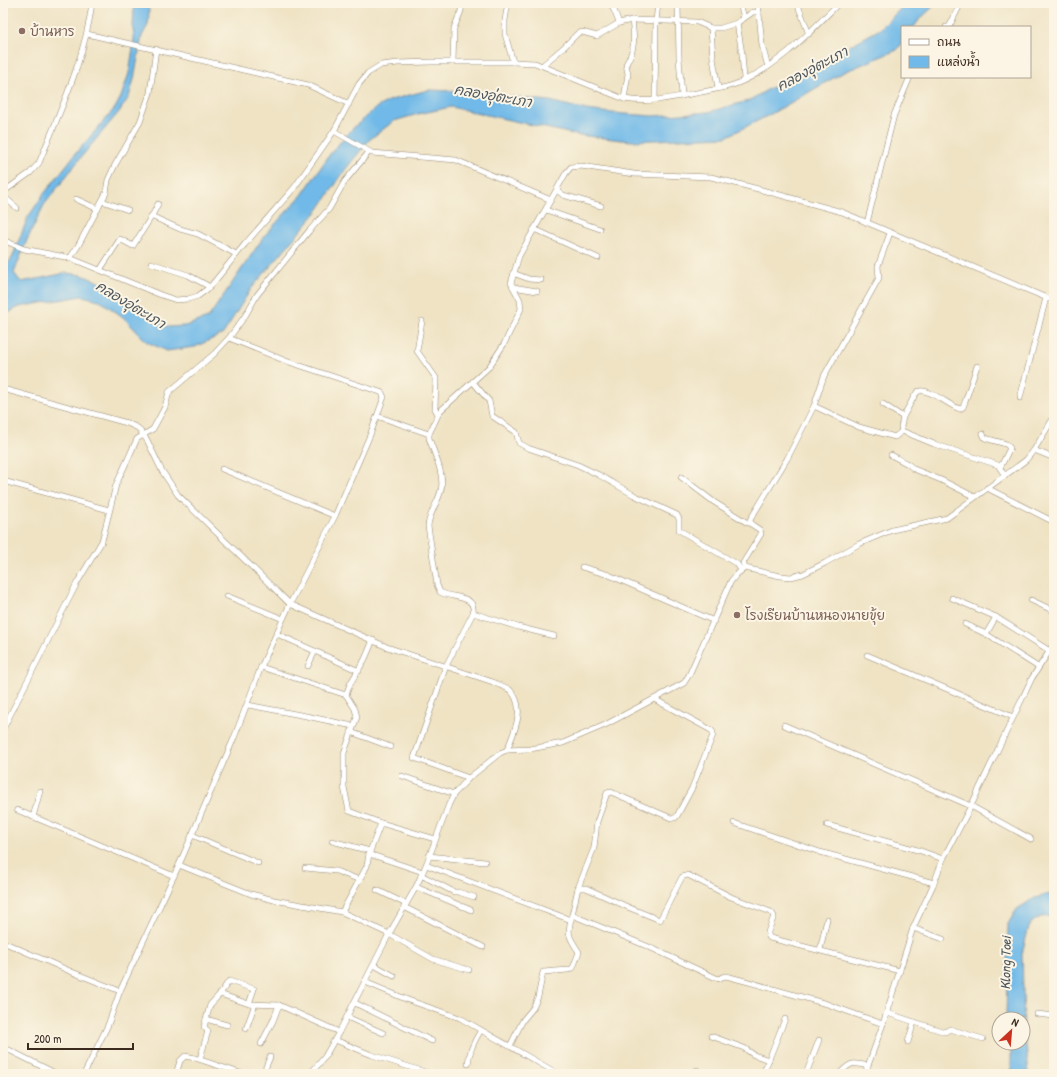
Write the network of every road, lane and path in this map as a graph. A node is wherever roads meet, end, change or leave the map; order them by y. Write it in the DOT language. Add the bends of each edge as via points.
graph roads {
  1 [pos="92,3"];
  2 [pos="462,3"];
  3 [pos="508,3"];
  4 [pos="609,3"];
  5 [pos="658,3"];
  6 [pos="678,3"];
  7 [pos="740,3"];
  8 [pos="758,3"];
  9 [pos="797,3"];
  10 [pos="839,3"];
  11 [pos="961,3"];
  12 [pos="759,12"];
  13 [pos="744,18"];
  14 [pos="632,20"];
  15 [pos="678,20"];
  16 [pos="656,21"];
  17 [pos="619,22"];
  18 [pos="737,23"];
  19 [pos="949,26"];
  20 [pos="711,28"];
  21 [pos="87,34"];
  22 [pos="809,34"];
  23 [pos="156,49"];
  24 [pos="453,62"];
  25 [pos="513,62"];
  26 [pos="543,65"];
  27 [pos="768,67"];
  28 [pos="910,78"];
  29 [pos="744,79"];
  30 [pos="718,88"];
  31 [pos="682,96"];
  32 [pos="624,99"];
  33 [pos="655,100"];
  34 [pos="349,104"];
  35 [pos="334,131"];
  36 [pos="368,151"];
  37 [pos="557,190"];
  38 [pos="3,192"];
  39 [pos="3,196"];
  40 [pos="76,199"];
  41 [pos="551,200"];
  42 [pos="102,202"];
  43 [pos="158,204"];
  44 [pos="601,206"];
  45 [pos="17,208"];
  46 [pos="98,209"];
  47 [pos="128,210"];
  48 [pos="546,210"];
  49 [pos="151,216"];
  50 [pos="867,223"];
  51 [pos="534,229"];
  52 [pos="600,229"];
  53 [pos="890,233"];
  54 [pos="3,240"];
  55 [pos="236,254"];
  56 [pos="70,258"];
  57 [pos="598,258"];
  58 [pos="151,263"];
  59 [pos="100,270"];
  60 [pos="513,273"];
  61 [pos="541,280"];
  62 [pos="210,287"];
  63 [pos="513,287"];
  64 [pos="536,291"];
  65 [pos="1046,298"];
  66 [pos="1054,301"];
  67 [pos="422,321"];
  68 [pos="229,338"];
  69 [pos="977,366"];
  70 [pos="473,382"];
  71 [pos="3,389"];
  72 [pos="1020,398"];
  73 [pos="884,404"];
  74 [pos="814,406"];
  75 [pos="438,414"];
  76 [pos="377,416"];
  77 [pos="904,417"];
  78 [pos="1054,417"];
  79 [pos="1052,423"];
  80 [pos="902,431"];
  81 [pos="143,434"];
  82 [pos="429,434"];
  83 [pos="983,434"];
  84 [pos="1034,450"];
  85 [pos="891,455"];
  86 [pos="1054,458"];
  87 [pos="1000,468"];
  88 [pos="222,469"];
  89 [pos="1005,476"];
  90 [pos="681,478"];
  91 [pos="3,481"];
  92 [pos="987,488"];
  93 [pos="975,497"];
  94 [pos="109,510"];
  95 [pos="335,516"];
  96 [pos="1054,522"];
  97 [pos="751,524"];
  98 [pos="582,567"];
  99 [pos="743,569"];
  100 [pos="227,596"];
  101 [pos="952,598"];
  102 [pos="1031,600"];
  103 [pos="290,604"];
  104 [pos="1054,611"];
  105 [pos="473,613"];
  106 [pos="996,617"];
  107 [pos="283,619"];
  108 [pos="714,621"];
  109 [pos="965,624"];
  110 [pos="277,634"];
  111 [pos="986,634"];
  112 [pos="554,636"];
  113 [pos="373,640"];
  114 [pos="1054,644"];
  115 [pos="315,651"];
  116 [pos="1050,651"];
  117 [pos="867,654"];
  118 [pos="308,666"];
  119 [pos="446,666"];
  120 [pos="262,667"];
  121 [pos="1038,667"];
  122 [pos="359,670"];
  123 [pos="346,695"];
  124 [pos="654,699"];
  125 [pos="248,705"];
  126 [pos="1013,716"];
  127 [pos="784,725"];
  128 [pos="353,726"];
  129 [pos="3,729"];
  130 [pos="351,732"];
  131 [pos="391,747"];
  132 [pos="507,750"];
  133 [pos="402,776"];
  134 [pos="469,778"];
  135 [pos="40,791"];
  136 [pos="454,794"];
  137 [pos="971,806"];
  138 [pos="17,810"];
  139 [pos="33,817"];
  140 [pos="734,823"];
  141 [pos="381,824"];
  142 [pos="827,825"];
  143 [pos="192,835"];
  144 [pos="435,839"];
  145 [pos="1031,839"];
  146 [pos="332,841"];
  147 [pos="370,852"];
  148 [pos="430,856"];
  149 [pos="943,859"];
  150 [pos="485,862"];
  151 [pos="258,863"];
  152 [pos="179,865"];
  153 [pos="426,865"];
  154 [pos="305,868"];
  155 [pos="422,873"];
  156 [pos="174,876"];
  157 [pos="360,880"];
  158 [pos="934,883"];
  159 [pos="416,886"];
  160 [pos="578,888"];
  161 [pos="377,890"];
  162 [pos="474,897"];
  163 [pos="405,906"];
  164 [pos="471,910"];
  165 [pos="342,912"];
  166 [pos="572,918"];
  167 [pos="827,919"];
  168 [pos="913,928"];
  169 [pos="389,934"];
  170 [pos="943,939"];
  171 [pos="3,942"];
  172 [pos="483,947"];
  173 [pos="820,950"];
  174 [pos="374,965"];
  175 [pos="469,970"];
  176 [pos="900,971"];
  177 [pos="394,976"];
  178 [pos="365,982"];
  179 [pos="120,991"];
  180 [pos="220,994"];
  181 [pos="355,1003"];
  182 [pos="252,1004"];
  183 [pos="279,1005"];
  184 [pos="887,1013"];
  185 [pos="1037,1014"];
  186 [pos="1054,1016"];
  187 [pos="347,1017"];
  188 [pos="206,1019"];
  189 [pos="785,1019"];
  190 [pos="914,1022"];
  191 [pos="883,1024"];
  192 [pos="227,1025"];
  193 [pos="246,1029"];
  194 [pos="481,1030"];
  195 [pos="339,1032"];
  196 [pos="383,1033"];
  197 [pos="711,1036"];
  198 [pos="984,1039"];
  199 [pos="335,1040"];
  200 [pos="819,1040"];
  201 [pos="432,1041"];
  202 [pos="908,1042"];
  203 [pos="261,1044"];
  204 [pos="510,1046"];
  205 [pos="3,1047"];
  206 [pos="270,1057"];
  207 [pos="200,1059"];
  208 [pos="769,1060"];
  209 [pos="468,1064"];
  210 [pos="868,1066"];
  211 [pos="428,1073"];
  212 [pos="556,1073"];
  213 [pos="840,1073"];
  214 [pos="57,1074"];
  215 [pos="84,1074"];
  216 [pos="176,1074"];
  217 [pos="243,1074"];
  218 [pos="263,1074"];
  219 [pos="310,1074"];
  220 [pos="763,1074"];
  221 [pos="806,1074"];
  222 [pos="865,1074"];
  1 -- 21 [label="street"];
  2 -- 24 [label="street" via="454,28"];
  3 -- 25 [label="street" via="505,34"];
  4 -- 17 [label="street"];
  5 -- 16 [label="street"];
  6 -- 15 [label="street"];
  7 -- 13 [label="street"];
  8 -- 12 [label="street"];
  9 -- 22 [label="street"];
  10 -- 22 [label="street"];
  11 -- 19 [label="street"];
  12 -- 13 [label="street" via="753,12"];
  12 -- 27 [label="street" via="762,45"];
  13 -- 18 [label="street"];
  14 -- 16 [label="street"];
  14 -- 17 [label="street"];
  14 -- 32 [label="street" via="634,48 626,64 628,74"];
  15 -- 16 [label="street"];
  15 -- 20 [label="street" via="697,22"];
  15 -- 31 [label="street"];
  16 -- 33 [label="street"];
  17 -- 26 [label="street" via="597,36 582,32 577,34"];
  18 -- 20 [label="street"];
  18 -- 29 [label="street"];
  20 -- 30 [label="street"];
  21 -- 23 [label="street"];
  21 -- 38 [label="street" via="39,163 30,173"];
  22 -- 27 [label="street"];
  23 -- 34 [label="street" via="308,84"];
  23 -- 42 [label="street" via="150,93 140,122 115,165"];
  24 -- 25 [label="street"];
  24 -- 34 [label="street" via="380,65 368,73"];
  25 -- 26 [label="street"];
  26 -- 32 [label="street"];
  27 -- 29 [label="street"];
  28 -- 50 [label="street" via="894,115"];
  29 -- 30 [label="street"];
  30 -- 31 [label="street"];
  31 -- 33 [label="street"];
  32 -- 33 [label="street"];
  34 -- 35 [label="street"];
  35 -- 36 [label="street"];
  35 -- 55 [label="street" via="294,188"];
  36 -- 41 [label="street" via="384,155 456,160"];
  36 -- 68 [label="street" via="329,209 257,295"];
  37 -- 41 [label="street"];
  37 -- 44 [label="street" via="563,195"];
  37 -- 50 [label="street" via="571,167 581,166 634,174 711,177 842,212"];
  39 -- 45 [label="street"];
  40 -- 46 [label="street"];
  41 -- 48 [label="street"];
  42 -- 46 [label="street"];
  42 -- 47 [label="street"];
  43 -- 49 [label="street"];
  46 -- 56 [label="street"];
  48 -- 51 [label="street"];
  48 -- 52 [label="street"];
  49 -- 55 [label="street" via="198,234"];
  49 -- 59 [label="street" via="134,246 120,239"];
  50 -- 53 [label="street"];
  51 -- 57 [label="street"];
  51 -- 60 [label="street"];
  53 -- 65 [label="street"];
  53 -- 74 [label="street" via="878,266 879,278 824,376"];
  54 -- 56 [label="street" via="24,249"];
  55 -- 62 [label="street"];
  56 -- 59 [label="street"];
  58 -- 62 [label="street" via="188,275"];
  59 -- 62 [label="street" via="176,300 198,296"];
  60 -- 61 [label="street"];
  60 -- 63 [label="street"];
  63 -- 64 [label="street"];
  63 -- 70 [label="street" via="520,300 521,309 504,344 489,367"];
  65 -- 66 [label="street"];
  65 -- 72 [label="street"];
  67 -- 75 [label="street" via="417,351 436,378 435,409"];
  68 -- 76 [label="street" via="286,361 382,393 384,397"];
  68 -- 81 [label="street" via="169,392 165,407 153,429"];
  69 -- 77 [label="street" via="963,407 960,409 920,390"];
  70 -- 75 [label="street"];
  70 -- 99 [label="street" via="489,401 492,416 516,432 519,443 599,474 634,495 677,515 680,530"];
  71 -- 81 [label="street" via="127,422"];
  73 -- 77 [label="street"];
  74 -- 80 [label="street" via="859,427 895,437"];
  74 -- 97 [label="street" via="783,466 750,520"];
  75 -- 82 [label="street"];
  76 -- 82 [label="street"];
  76 -- 95 [label="street"];
  77 -- 80 [label="street"];
  78 -- 79 [label="street"];
  79 -- 84 [label="street"];
  80 -- 87 [label="street" via="998,465"];
  81 -- 94 [label="street" via="137,439 131,452"];
  81 -- 103 [label="street" via="178,495"];
  82 -- 105 [label="street" via="442,479 441,490 428,526 437,585 440,592 446,596 464,598 472,603"];
  83 -- 87 [label="street" via="984,438 1006,444 1010,448"];
  84 -- 86 [label="street"];
  84 -- 89 [label="street" via="1026,460"];
  85 -- 93 [label="street" via="914,469"];
  87 -- 89 [label="street"];
  88 -- 95 [label="street"];
  89 -- 92 [label="street"];
  90 -- 97 [label="street"];
  91 -- 94 [label="street"];
  92 -- 93 [label="street"];
  92 -- 96 [label="street"];
  93 -- 99 [label="street" via="947,518 892,530 859,544 803,574 791,577"];
  94 -- 129 [label="street" via="100,545 77,584"];
  95 -- 103 [label="street"];
  97 -- 99 [label="street" via="760,530 761,534 743,563"];
  98 -- 108 [label="street" via="609,575"];
  99 -- 108 [label="street" via="731,581"];
  100 -- 107 [label="street"];
  101 -- 106 [label="street"];
  102 -- 104 [label="street"];
  103 -- 107 [label="street"];
  103 -- 113 [label="street"];
  105 -- 112 [label="street"];
  105 -- 119 [label="street"];
  106 -- 111 [label="street"];
  106 -- 116 [label="street"];
  107 -- 110 [label="street"];
  108 -- 124 [label="street" via="684,683"];
  109 -- 111 [label="street"];
  110 -- 115 [label="street"];
  110 -- 120 [label="street"];
  111 -- 121 [label="street"];
  113 -- 119 [label="street"];
  113 -- 122 [label="street"];
  114 -- 116 [label="street"];
  115 -- 118 [label="street"];
  115 -- 122 [label="street"];
  116 -- 121 [label="street"];
  117 -- 126 [label="street"];
  119 -- 132 [label="street" via="509,690 516,700 519,712"];
  119 -- 134 [label="street" via="414,758"];
  120 -- 123 [label="street"];
  120 -- 125 [label="street"];
  121 -- 126 [label="street"];
  122 -- 123 [label="street"];
  123 -- 128 [label="street" via="357,717"];
  124 -- 132 [label="street" via="605,725 563,742 530,749"];
  124 -- 160 [label="street" via="713,732 692,788 675,818 611,792 607,793 597,822 594,848"];
  125 -- 128 [label="street"];
  125 -- 143 [label="street"];
  126 -- 137 [label="street"];
  127 -- 137 [label="street"];
  128 -- 130 [label="street"];
  130 -- 131 [label="street"];
  130 -- 141 [label="street" via="344,753 343,772 349,810"];
  132 -- 134 [label="street"];
  133 -- 136 [label="street"];
  134 -- 136 [label="street"];
  135 -- 139 [label="street"];
  136 -- 144 [label="street"];
  137 -- 145 [label="street"];
  137 -- 149 [label="street"];
  138 -- 139 [label="street"];
  139 -- 156 [label="street"];
  140 -- 158 [label="street" via="820,852"];
  141 -- 144 [label="street"];
  141 -- 147 [label="street"];
  142 -- 149 [label="street"];
  143 -- 151 [label="street"];
  143 -- 152 [label="street"];
  144 -- 148 [label="street"];
  146 -- 147 [label="street"];
  147 -- 155 [label="street"];
  147 -- 157 [label="street"];
  148 -- 150 [label="street"];
  148 -- 153 [label="street"];
  149 -- 158 [label="street"];
  152 -- 156 [label="street"];
  152 -- 165 [label="street" via="251,894"];
  153 -- 155 [label="street"];
  153 -- 166 [label="street"];
  154 -- 157 [label="street" via="336,871"];
  155 -- 159 [label="street"];
  155 -- 162 [label="street" via="454,892"];
  156 -- 179 [label="street"];
  157 -- 165 [label="street"];
  158 -- 168 [label="street"];
  159 -- 163 [label="street"];
  159 -- 164 [label="street"];
  160 -- 166 [label="street"];
  160 -- 173 [label="street" via="586,888 660,920 682,876 688,875 771,912 774,916 768,932 770,938"];
  161 -- 163 [label="street"];
  163 -- 169 [label="street"];
  163 -- 172 [label="street"];
  165 -- 169 [label="street"];
  166 -- 191 [label="street" via="649,947 716,978 726,976 745,981 826,1004"];
  166 -- 204 [label="street" via="568,934 579,952 573,968 543,972 538,997"];
  167 -- 173 [label="street"];
  168 -- 170 [label="street"];
  168 -- 176 [label="street"];
  169 -- 174 [label="street"];
  169 -- 175 [label="street" via="433,959"];
  171 -- 179 [label="street"];
  173 -- 176 [label="street"];
  174 -- 177 [label="street"];
  174 -- 178 [label="street"];
  176 -- 184 [label="street"];
  178 -- 181 [label="street"];
  178 -- 194 [label="street" via="460,1018"];
  179 -- 215 [label="street" via="108,1024"];
  180 -- 182 [label="street"];
  180 -- 182 [label="street" via="229,981 254,989"];
  180 -- 188 [label="street" via="210,1005"];
  181 -- 187 [label="street"];
  181 -- 201 [label="street"];
  182 -- 183 [label="street"];
  182 -- 193 [label="street"];
  183 -- 195 [label="street"];
  183 -- 203 [label="street"];
  184 -- 190 [label="street"];
  184 -- 191 [label="street"];
  185 -- 186 [label="street"];
  187 -- 195 [label="street"];
  187 -- 196 [label="street"];
  188 -- 192 [label="street"];
  188 -- 207 [label="street" via="204,1026 208,1031"];
  189 -- 208 [label="street"];
  190 -- 198 [label="street" via="944,1032 950,1029"];
  190 -- 202 [label="street"];
  191 -- 210 [label="street"];
  194 -- 204 [label="street"];
  194 -- 209 [label="street" via="469,1054"];
  195 -- 199 [label="street"];
  197 -- 208 [label="street"];
  199 -- 211 [label="street" via="372,1056"];
  199 -- 219 [label="street"];
  200 -- 221 [label="street"];
  204 -- 212 [label="street"];
  205 -- 214 [label="street"];
  206 -- 218 [label="street"];
  207 -- 216 [label="street" via="185,1056 180,1061"];
  207 -- 217 [label="street"];
  208 -- 220 [label="street"];
  210 -- 213 [label="street" via="854,1063"];
  210 -- 222 [label="street"];
}
